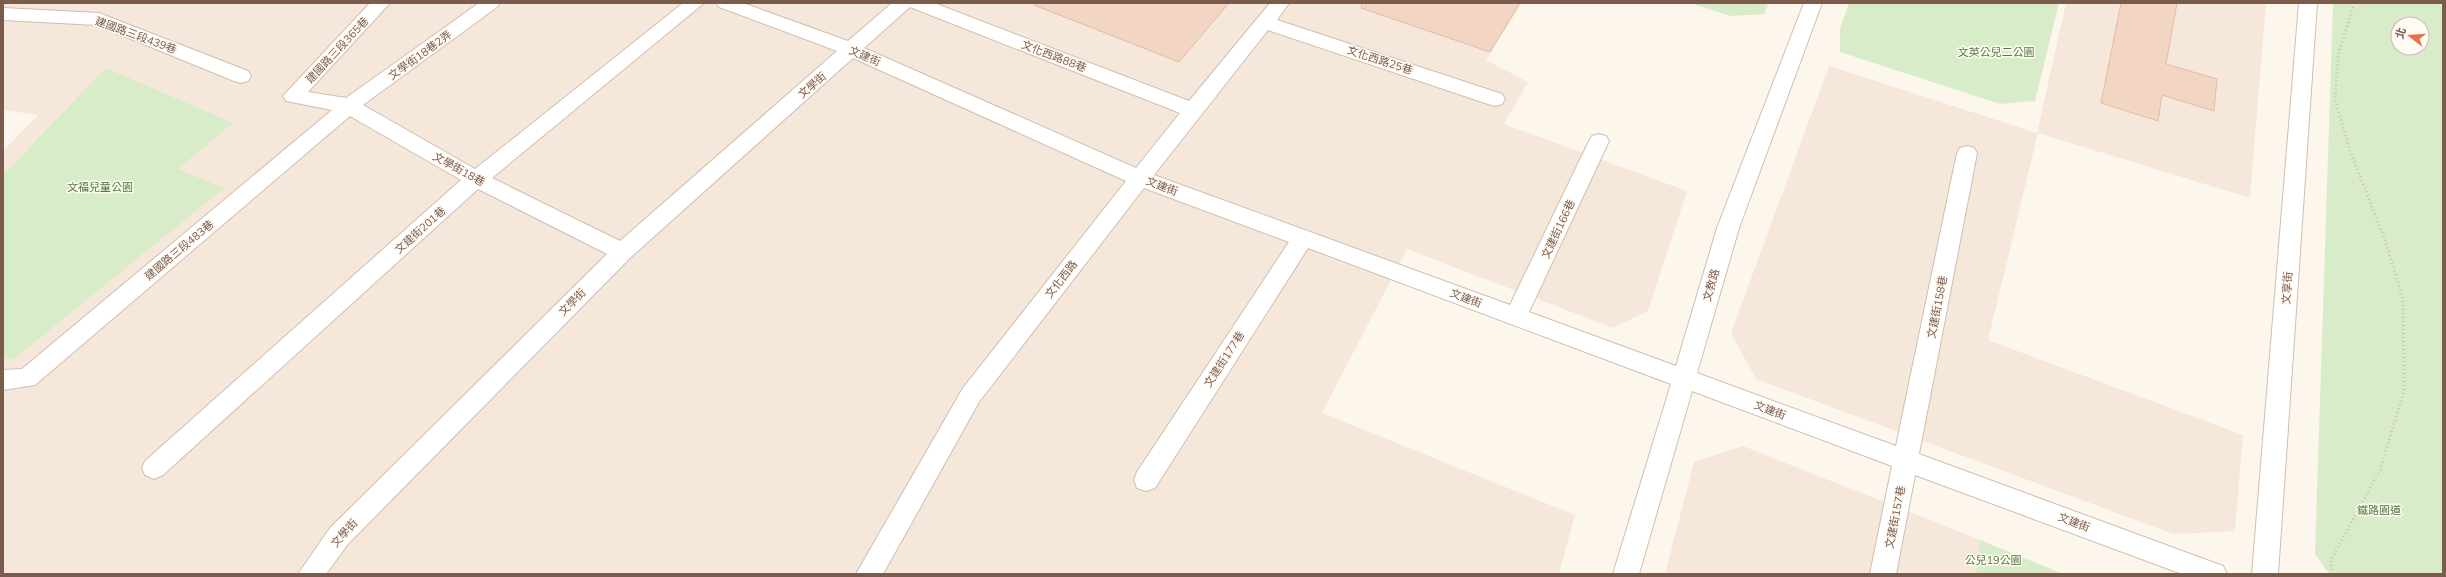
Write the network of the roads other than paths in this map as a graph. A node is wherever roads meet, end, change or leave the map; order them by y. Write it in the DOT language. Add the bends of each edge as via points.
graph roads {
  1 [pos="380,3"];
  2 [pos="491,3"];
  3 [pos="695,3"];
  4 [pos="725,3"];
  5 [pos="903,3"];
  6 [pos="916,3"];
  7 [pos="1280,3"];
  8 [pos="1814,3"];
  9 [pos="2308,3"];
  10 [pos="3,14"];
  11 [pos="1264,22"];
  12 [pos="852,50"];
  13 [pos="242,76"];
  14 [pos="293,96"];
  15 [pos="1495,99"];
  16 [pos="349,106"];
  17 [pos="1193,110"];
  18 [pos="1599,141"];
  19 [pos="1967,153"];
  20 [pos="1140,178"];
  21 [pos="476,179"];
  22 [pos="1303,238"];
  23 [pos="622,252"];
  24 [pos="1516,317"];
  25 [pos="1684,378"];
  26 [pos="3,380"];
  27 [pos="1906,460"];
  28 [pos="154,468"];
  29 [pos="1146,480"];
  30 [pos="311,574"];
  31 [pos="869,574"];
  32 [pos="1626,574"];
  33 [pos="1883,574"];
  34 [pos="2214,574"];
  35 [pos="2266,574"];
  1 -- 14 [label="street, 建國路三段365巷"];
  2 -- 16 [label="street, 文學街18巷2弄"];
  3 -- 21 [label="street, 文建街201巷"];
  4 -- 12 [label="street, 文建街"];
  5 -- 12 [label="street, 文學街"];
  6 -- 17 [label="street, 文化西路88巷"];
  7 -- 11 [label="street, 文化西路"];
  8 -- 25 [label="street, 文教路" via="1728,228"];
  9 -- 35 [label="street, 文享街"];
  10 -- 13 [label="street, 建國路三段439巷" via="99,19"];
  11 -- 15 [label="street, 文化西路25巷"];
  11 -- 17 [label="street, 文化西路"];
  12 -- 20 [label="street, 文建街"];
  12 -- 23 [label="street, 文學街"];
  14 -- 16 [label="street, 文學街18巷"];
  16 -- 21 [label="street, 文學街18巷"];
  16 -- 26 [label="street, 建國路三段483巷" via="27,378"];
  17 -- 20 [label="street, 文化西路"];
  18 -- 24 [label="street, 文建街166巷"];
  19 -- 27 [label="street, 文建街158巷"];
  20 -- 22 [label="street, 文建街"];
  20 -- 31 [label="street, 文化西路" via="971,395"];
  21 -- 23 [label="street, 文學街18巷"];
  21 -- 28 [label="street, 文建街201巷"];
  22 -- 24 [label="street, 文建街"];
  22 -- 29 [label="street, 文建街177巷"];
  23 -- 30 [label="street, 文學街" via="339,536"];
  24 -- 25 [label="street, 文建街"];
  25 -- 27 [label="street, 文建街"];
  25 -- 32 [label="street, 文教路"];
  27 -- 33 [label="street, 文建街157巷"];
  27 -- 34 [label="street, 文建街"];
}
